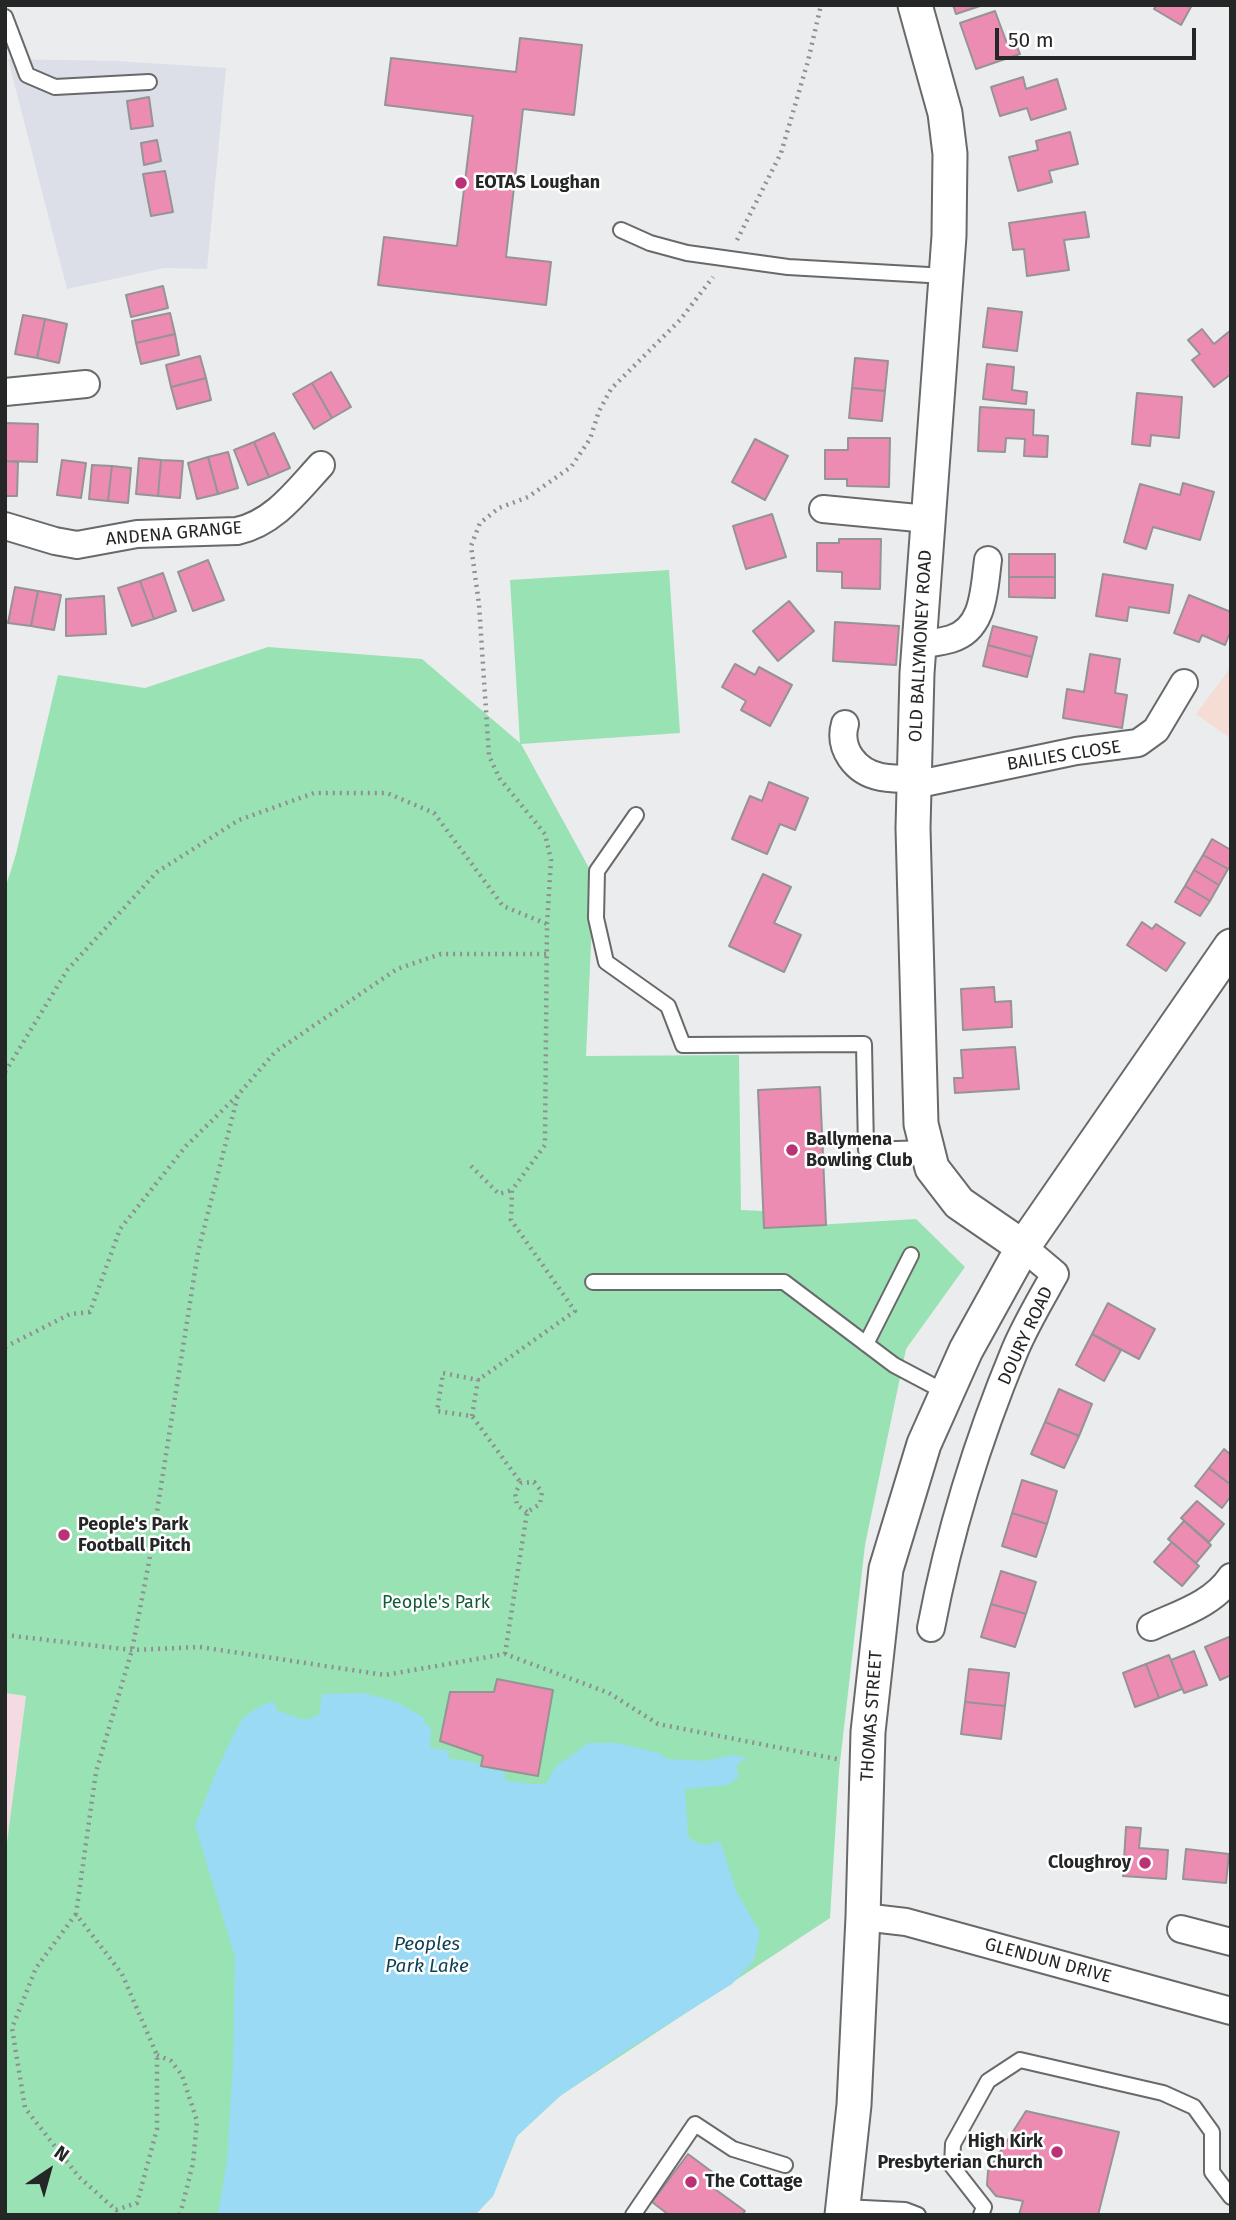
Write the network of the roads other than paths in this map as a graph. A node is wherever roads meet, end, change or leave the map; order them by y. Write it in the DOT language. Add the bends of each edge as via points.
graph roads {
  1 [pos="915,5"];
  2 [pos="5,18"];
  3 [pos="149,82"];
  4 [pos="621,230"];
  5 [pos="946,276"];
  6 [pos="86,384"];
  7 [pos="5,392"];
  8 [pos="321,465"];
  9 [pos="822,509"];
  10 [pos="928,519"];
  11 [pos="5,526"];
  12 [pos="988,559"];
  13 [pos="919,645"];
  14 [pos="1184,683"];
  15 [pos="845,724"];
  16 [pos="914,782"];
  17 [pos="636,815"];
  18 [pos="1231,946"];
  19 [pos="927,1148"];
  20 [pos="1023,1247"];
  21 [pos="911,1255"];
  22 [pos="593,1282"];
  23 [pos="866,1344"];
  24 [pos="947,1393"];
  25 [pos="1231,1577"];
  26 [pos="1151,1627"];
  27 [pos="932,1628"];
  28 [pos="863,1917"];
  29 [pos="1181,1929"];
  30 [pos="1231,1942"];
  31 [pos="1231,2011"];
  32 [pos="786,2165"];
  33 [pos="1231,2197"];
  34 [pos="842,2211"];
  35 [pos="633,2215"];
  36 [pos="918,2215"];
  37 [pos="981,2215"];
  1 -- 5 [label="street, OLD BALLYMONEY ROAD" via="945,113 950,155"];
  2 -- 3 [label="lane" via="27,75 55,87"];
  4 -- 5 [label="lane" via="687,254 788,267"];
  5 -- 10 [label="street, OLD BALLYMONEY ROAD"];
  6 -- 7 [label="street"];
  8 -- 11 [label="street, ANDENA GRANGE" via="277,511 237,531 137,534 77,545"];
  9 -- 10 [label="street"];
  10 -- 13 [label="street, OLD BALLYMONEY ROAD"];
  12 -- 13 [label="street" via="982,607 970,630 953,639"];
  13 -- 16 [label="street, OLD BALLYMONEY ROAD"];
  14 -- 16 [label="street, BAILIES CLOSE" via="1156,730 1138,743"];
  15 -- 16 [label="street, BAILIES CLOSE" via="844,747 863,768 880,777"];
  16 -- 19 [label="street, OLD BALLYMONEY ROAD" via="921,1124"];
  17 -- 19 [label="lane" via="597,871 596,918 606,962 668,1006 683,1045 864,1044 866,1150"];
  18 -- 20 [label="street"];
  19 -- 20 [label="street, OLD BALLYMONEY ROAD" via="932,1168 959,1203"];
  20 -- 24 [label="street, THOMAS STREET"];
  20 -- 27 [label="street, DOURY ROAD" via="1055,1274 1016,1348 990,1417 954,1526"];
  21 -- 23 [label="lane"];
  22 -- 23 [label="lane" via="784,1282"];
  23 -- 24 [label="lane"];
  24 -- 28 [label="street, THOMAS STREET" via="924,1444 886,1569 867,1765"];
  25 -- 26 [label="street" via="1203,1603"];
  28 -- 31 [label="street, GLENDUN DRIVE" via="906,1922"];
  28 -- 34 [label="street, THOMAS STREET" via="854,2105"];
  29 -- 30 [label="street"];
  32 -- 35 [label="lane" via="733,2149 695,2124"];
  33 -- 37 [label="lane" via="1212,2172 1212,2132 1194,2107 1163,2093 1020,2060 988,2081 953,2144 951,2166 984,2207"];
  34 -- 36 [label="lane" via="905,2210"];
}
